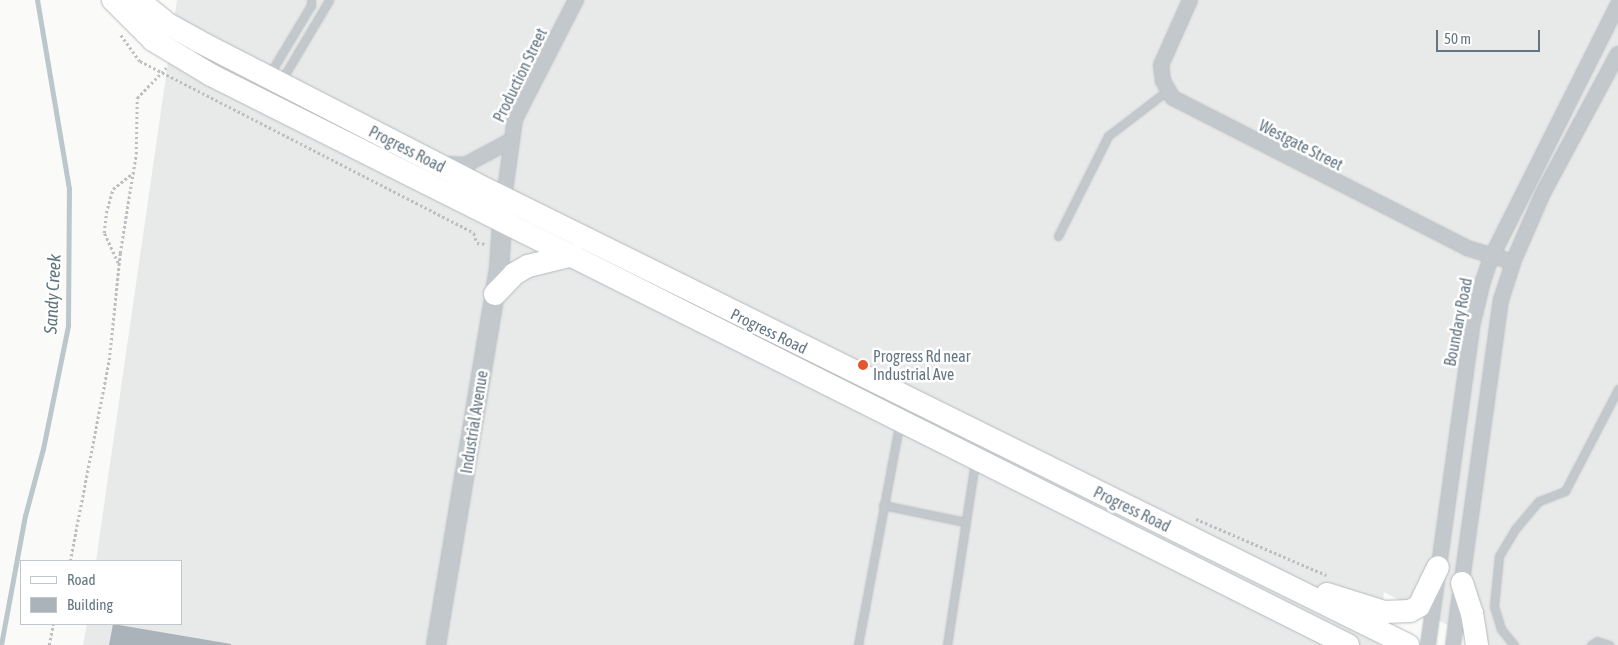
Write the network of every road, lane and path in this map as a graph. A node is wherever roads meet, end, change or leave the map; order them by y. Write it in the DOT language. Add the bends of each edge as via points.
graph roads {
  1 [pos="113,0"];
  2 [pos="138,0"];
  3 [pos="311,0"];
  4 [pos="329,0"];
  5 [pos="576,0"];
  6 [pos="1190,0"];
  7 [pos="1618,4"];
  8 [pos="174,54"];
  9 [pos="1618,54"];
  10 [pos="273,81"];
  11 [pos="1168,90"];
  12 [pos="510,141"];
  13 [pos="436,164"];
  14 [pos="133,173"];
  15 [pos="504,198"];
  16 [pos="503,221"];
  17 [pos="1058,236"];
  18 [pos="573,255"];
  19 [pos="1491,258"];
  20 [pos="1513,262"];
  21 [pos="119,265"];
  22 [pos="495,294"];
  23 [pos="1618,389"];
  24 [pos="900,422"];
  25 [pos="975,459"];
  26 [pos="884,505"];
  27 [pos="965,522"];
  28 [pos="70,560"];
  29 [pos="1438,567"];
  30 [pos="1462,583"];
  31 [pos="1294,587"];
  32 [pos="53,625"];
  33 [pos="49,645"];
  34 [pos="436,645"];
  35 [pos="858,645"];
  36 [pos="947,645"];
  37 [pos="1348,645"];
  38 [pos="1408,645"];
  39 [pos="1428,645"];
  40 [pos="1453,645"];
  41 [pos="1477,645"];
  42 [pos="1514,645"];
  43 [pos="1591,645"];
  44 [pos="1609,645"];
  1 -- 8 [label="main road, Progress Road" via="153,40"];
  2 -- 10 [label="main road, Progress Road" via="166,23"];
  3 -- 10 [label="lane" via="312,5"];
  4 -- 10 [label="lane"];
  5 -- 12 [label="street, Production Street" via="515,119"];
  6 -- 11 [label="street" via="1161,65"];
  7 -- 19 [label="street, Boundary Road"];
  8 -- 14 [label="path" via="155,82 137,98"];
  8 -- 16 [label="main road, Progress Road"];
  9 -- 20 [label="street" via="1543,193"];
  10 -- 13 [label="main road, Progress Road"];
  11 -- 17 [label="lane" via="1108,136"];
  11 -- 19 [label="street, Westgate Street" via="1173,98 1209,118"];
  12 -- 13 [label="street" via="464,165"];
  12 -- 15 [label="street, Production Street"];
  13 -- 15 [label="main road, Progress Road"];
  14 -- 21 [label="path"];
  14 -- 21 [label="path" via="113,189 106,213 104,233"];
  15 -- 16 [label="street, Industrial Avenue"];
  15 -- 31 [label="main road, Progress Road" via="693,294"];
  16 -- 18 [label="main road, Progress Road"];
  16 -- 22 [label="street, Industrial Avenue"];
  18 -- 22 [label="main road" via="528,266 514,274"];
  18 -- 24 [label="main road, Progress Road"];
  19 -- 20 [label="street, Westgate Street"];
  19 -- 29 [label="street, Boundary Road" via="1472,326"];
  20 -- 30 [label="street" via="1501,300"];
  21 -- 28 [label="path" via="109,360"];
  22 -- 34 [label="street, Industrial Avenue"];
  23 -- 42 [label="lane" via="1565,490 1539,501 1516,528 1499,556 1494,606 1501,629"];
  24 -- 25 [label="main road, Progress Road"];
  24 -- 26 [label="lane"];
  25 -- 27 [label="lane"];
  25 -- 37 [label="main road, Progress Road"];
  26 -- 27 [label="lane"];
  26 -- 35 [label="lane"];
  27 -- 36 [label="lane"];
  29 -- 31 [label="main road" via="1419,606 1403,613 1384,612 1352,599"];
  29 -- 39 [label="street, Boundary Road"];
  30 -- 40 [label="street"];
  30 -- 41 [label="main road" via="1472,613"];
  31 -- 38 [label="main road, Progress Road"];
  32 -- 33 [label="path"];
  43 -- 44 [label="lane" via="1597,641"];
}
